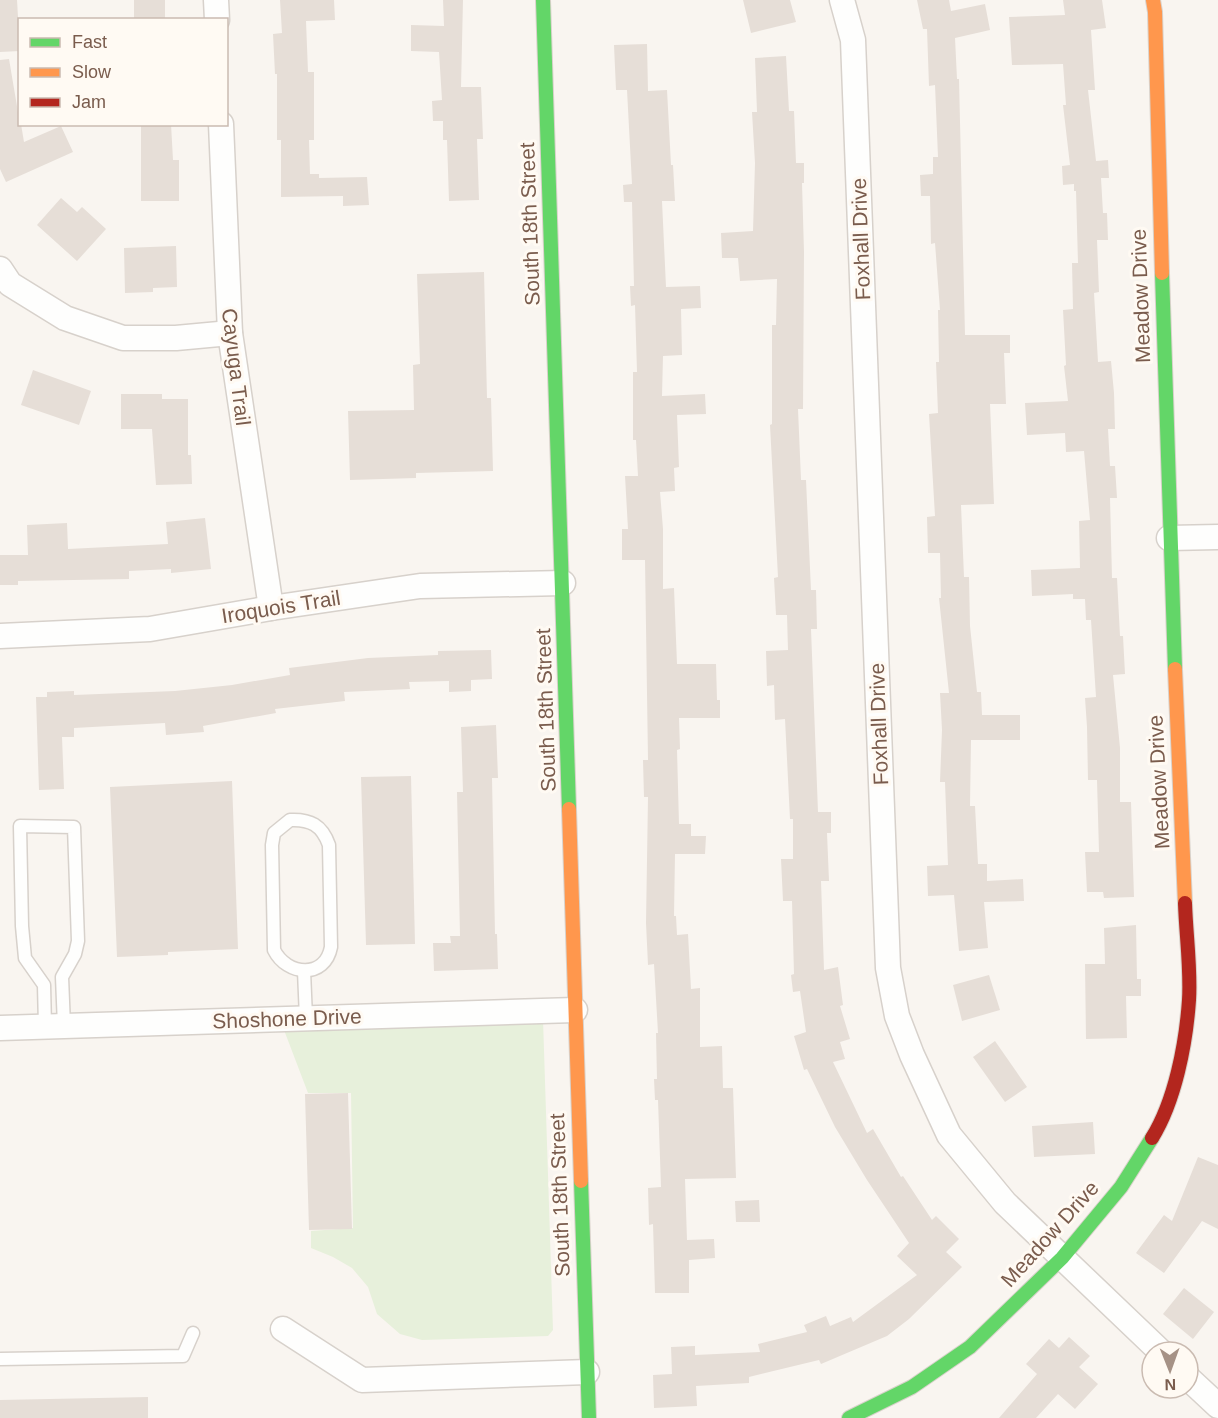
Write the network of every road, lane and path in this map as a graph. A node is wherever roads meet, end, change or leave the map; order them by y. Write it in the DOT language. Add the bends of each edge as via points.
graph roads {
  1 [pos="216,0"];
  2 [pos="543,0"];
  3 [pos="842,0"];
  4 [pos="1153,0"];
  5 [pos="217,18"];
  6 [pos="221,126"];
  7 [pos="0,268"];
  8 [pos="230,333"];
  9 [pos="1218,537"];
  10 [pos="1169,538"];
  11 [pos="563,584"];
  12 [pos="271,608"];
  13 [pos="0,636"];
  14 [pos="304,971"];
  15 [pos="575,1010"];
  16 [pos="306,1018"];
  17 [pos="55,1026"];
  18 [pos="0,1028"];
  19 [pos="1062,1258"];
  20 [pos="283,1329"];
  21 [pos="193,1333"];
  22 [pos="1148,1340"];
  23 [pos="0,1359"];
  24 [pos="587,1372"];
  25 [pos="1200,1389"];
  26 [pos="1218,1406"];
  27 [pos="589,1418"];
  28 [pos="849,1418"];
  1 -- 5 [label="street"];
  2 -- 11 [label="street, South 18th Street"];
  3 -- 19 [label="street, Foxhall Drive" via="853,40 888,968 897,1016 950,1135 1005,1203"];
  4 -- 10 [label="street, Meadow Drive"];
  6 -- 8 [label="street, Cayuga Trail"];
  7 -- 8 [label="street" via="10,284 65,318 123,338"];
  8 -- 12 [label="street, Cayuga Trail"];
  9 -- 10 [label="street"];
  10 -- 19 [label="street, Meadow Drive" via="1190,1000 1180,1065 1159,1126 1121,1187"];
  11 -- 12 [label="street, Iroquois Trail" via="420,586"];
  11 -- 15 [label="street, South 18th Street"];
  12 -- 13 [label="street, Iroquois Trail" via="150,629"];
  14 -- 14 [label="lane" via="320,966 331,947 328,846 318,826 309,821 290,820 274,832 272,845 274,950 288,967"];
  14 -- 16 [label="lane"];
  15 -- 16 [label="street, Shoshone Drive"];
  15 -- 24 [label="street, South 18th Street"];
  16 -- 17 [label="street, Shoshone Drive"];
  17 -- 17 [label="lane" via="62,977 78,941 74,827 20,826 26,958 44,986"];
  17 -- 18 [label="street, Shoshone Drive"];
  19 -- 22 [label="street, Foxhall Drive"];
  19 -- 28 [label="street, Meadow Drive" via="970,1347 912,1387"];
  20 -- 24 [label="street" via="362,1380"];
  21 -- 23 [label="lane" via="183,1356"];
  24 -- 27 [label="street, South 18th Street"];
  25 -- 26 [label="street"];
}
